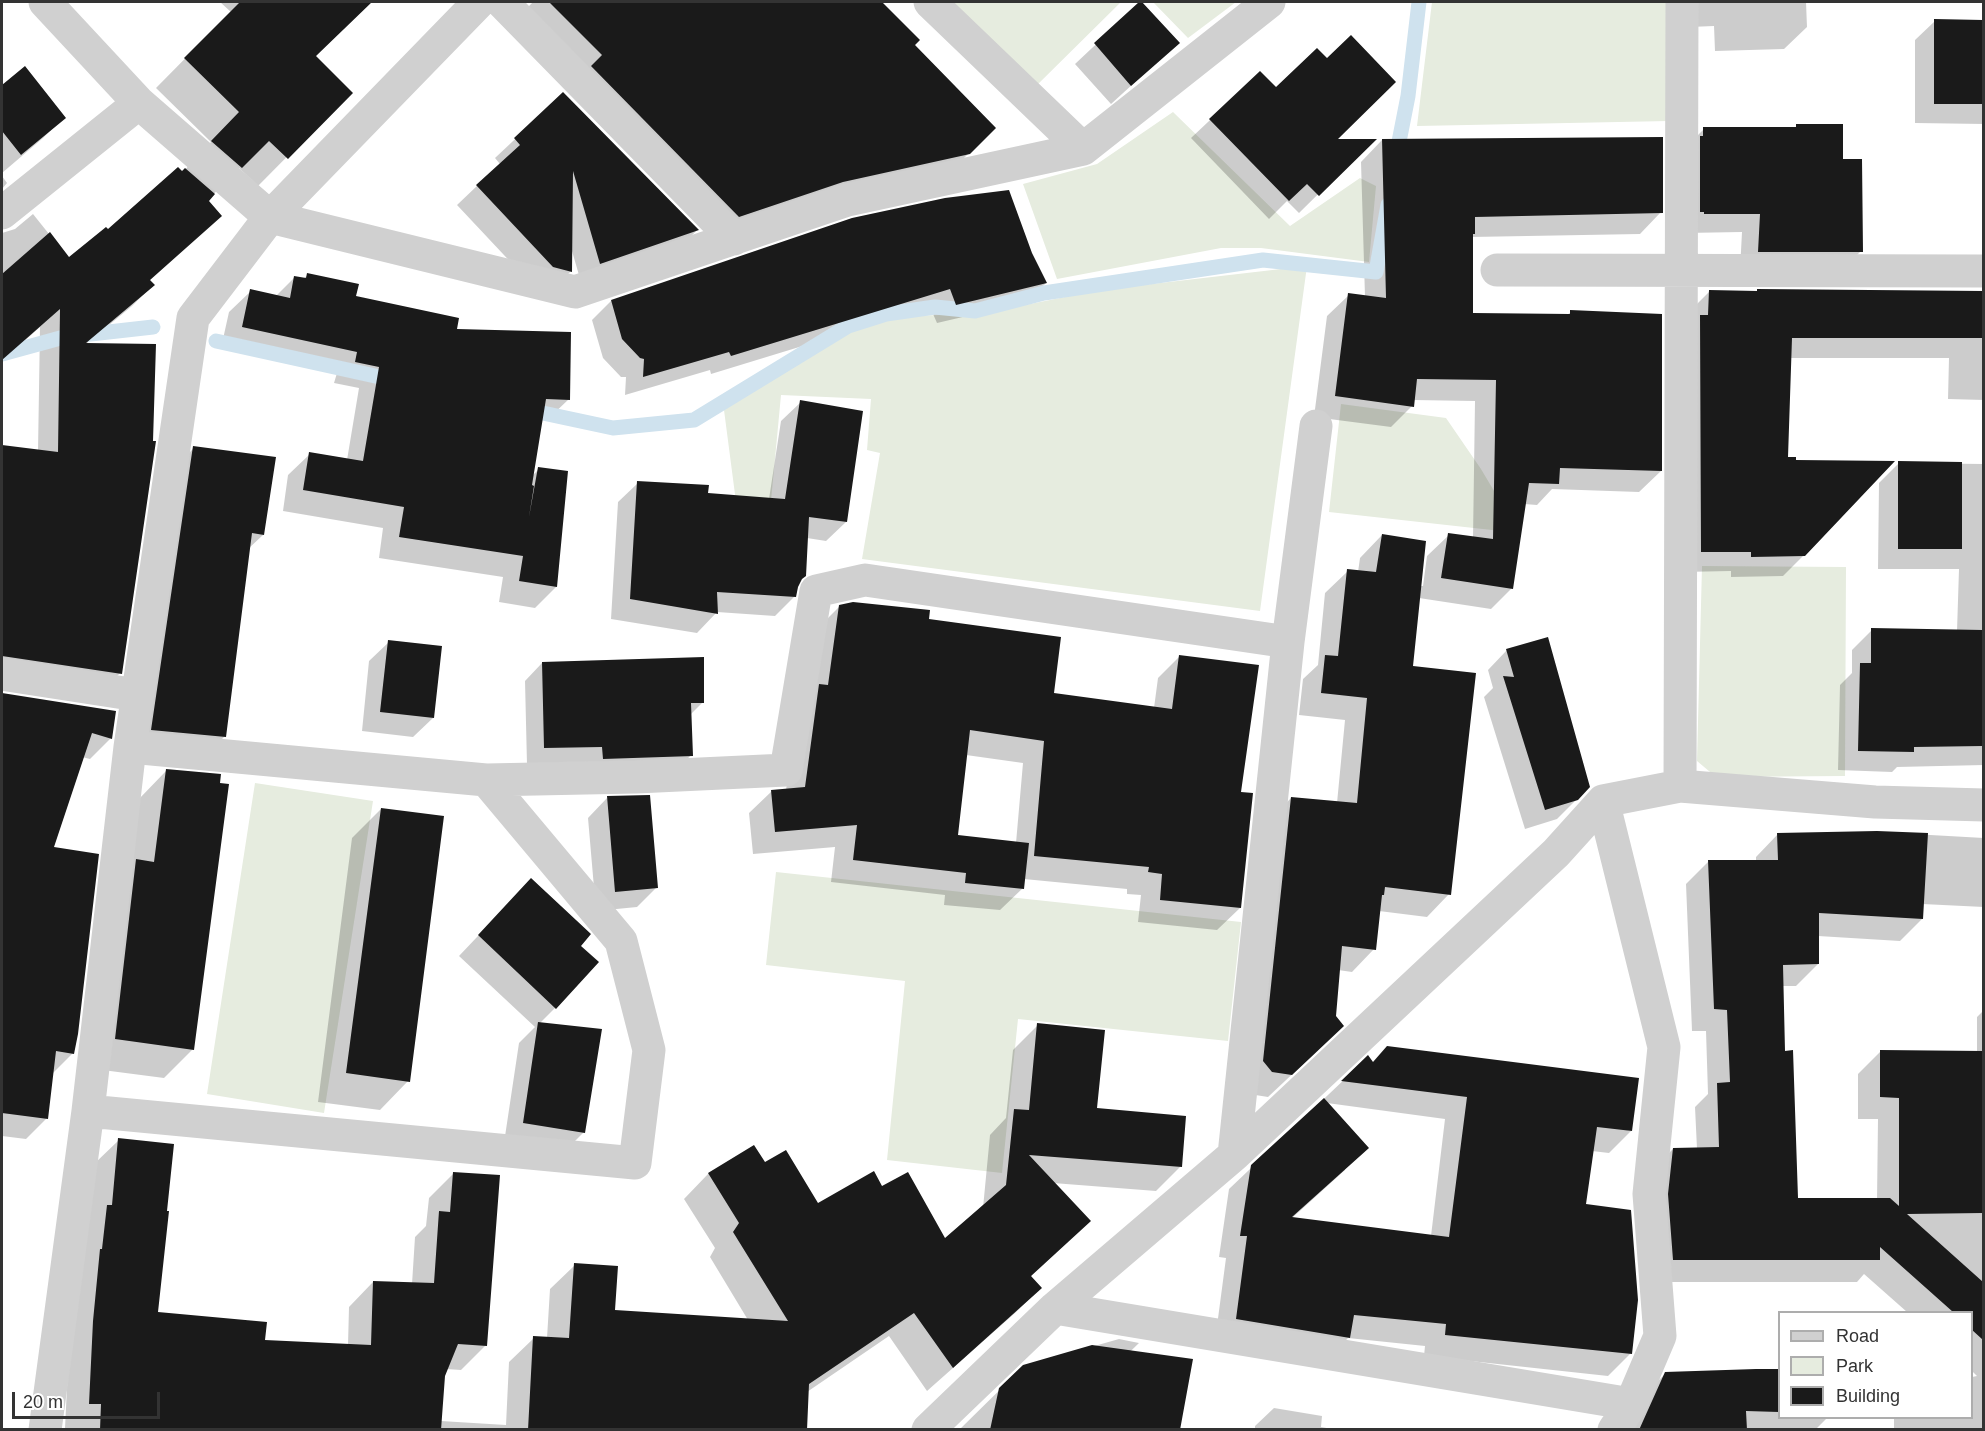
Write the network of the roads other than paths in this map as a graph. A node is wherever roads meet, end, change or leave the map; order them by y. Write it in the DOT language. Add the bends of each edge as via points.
graph roads {
  1 [pos="45,2"];
  2 [pos="478,2"];
  3 [pos="502,2"];
  4 [pos="930,2"];
  5 [pos="1269,2"];
  6 [pos="1682,2"];
  7 [pos="139,103"];
  8 [pos="1083,149"];
  9 [pos="2,213"];
  10 [pos="270,218"];
  11 [pos="734,239"];
  12 [pos="1497,270"];
  13 [pos="1681,270"];
  14 [pos="1983,271"];
  15 [pos="1316,426"];
  16 [pos="1287,642"];
  17 [pos="2,674"];
  18 [pos="137,695"];
  19 [pos="130,747"];
  20 [pos="486,780"];
  21 [pos="1680,786"];
  22 [pos="1604,801"];
  23 [pos="1983,805"];
  24 [pos="88,1111"];
  25 [pos="1234,1155"];
  26 [pos="1055,1308"];
  27 [pos="1622,1417"];
  28 [pos="45,1430"];
  29 [pos="928,1430"];
  1 -- 7 [label="street"];
  2 -- 10 [label="street"];
  3 -- 11 [label="street"];
  4 -- 8 [label="street"];
  5 -- 8 [label="street"];
  6 -- 13 [label="street"];
  7 -- 9 [label="street"];
  7 -- 10 [label="street"];
  8 -- 11 [label="street" via="847,200"];
  10 -- 11 [label="street" via="575,292"];
  10 -- 18 [label="street" via="193,318"];
  12 -- 13 [label="street"];
  13 -- 14 [label="street"];
  13 -- 21 [label="street"];
  15 -- 16 [label="street"];
  16 -- 20 [label="street" via="865,580 816,591 786,770"];
  16 -- 25 [label="street"];
  17 -- 18 [label="street"];
  18 -- 19 [label="street"];
  19 -- 20 [label="street"];
  19 -- 24 [label="street"];
  20 -- 24 [label="street" via="621,941 649,1050 635,1163"];
  21 -- 22 [label="street"];
  21 -- 23 [label="street" via="1875,802"];
  22 -- 25 [label="street" via="1556,853"];
  22 -- 27 [label="street" via="1664,1047 1649,1194 1660,1336"];
  24 -- 28 [label="street"];
  25 -- 26 [label="street"];
  26 -- 27 [label="street"];
  26 -- 29 [label="street"];
}
